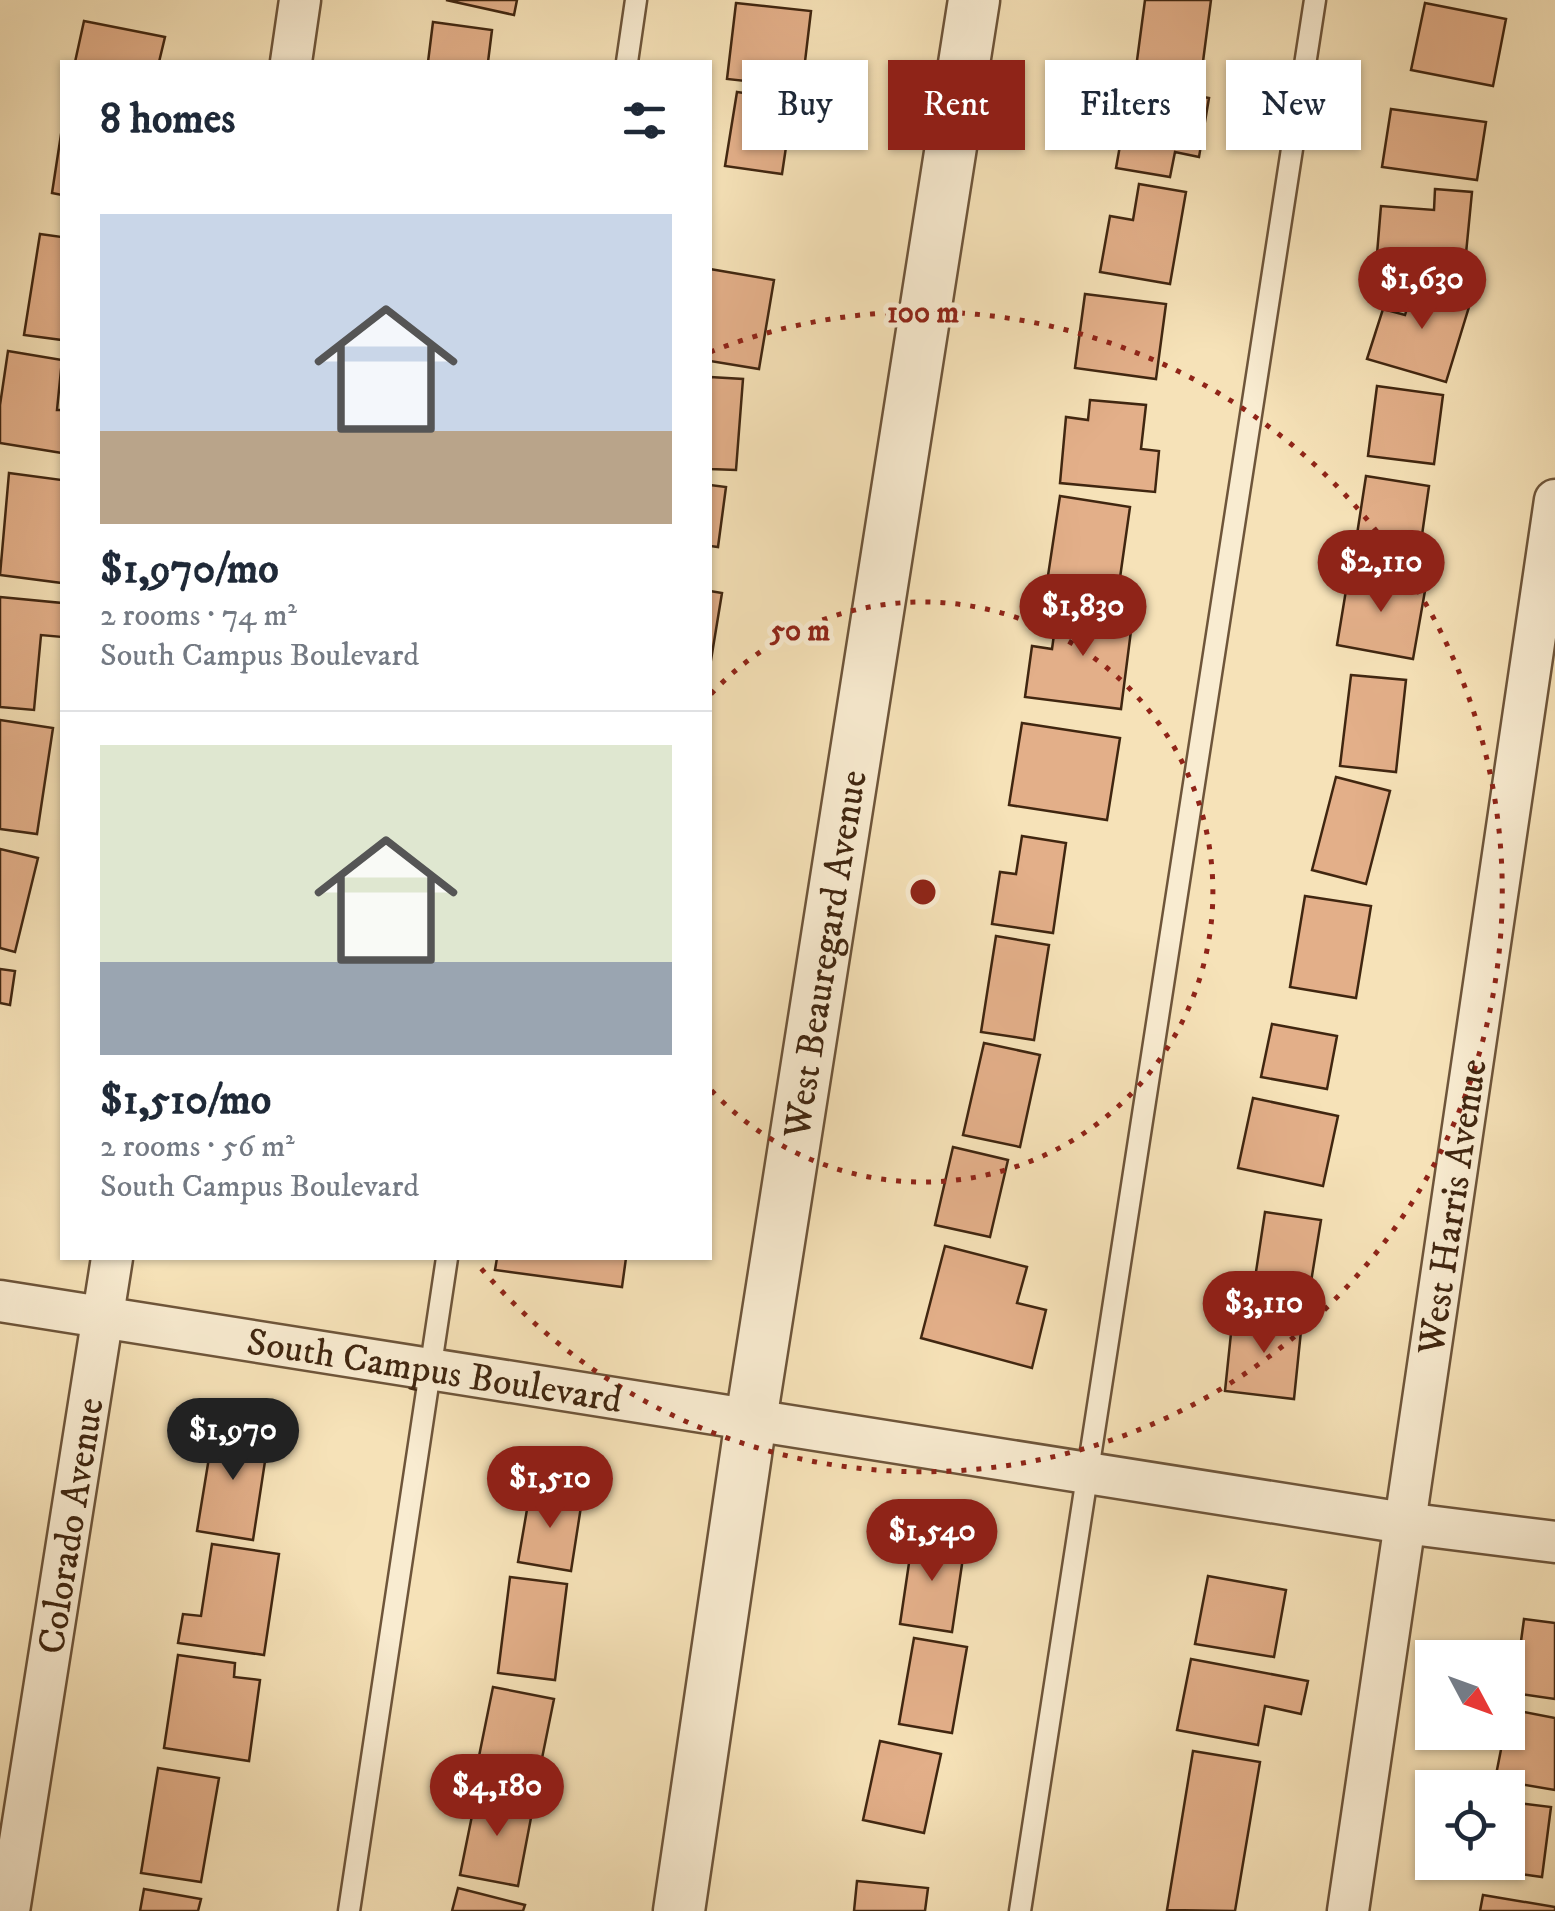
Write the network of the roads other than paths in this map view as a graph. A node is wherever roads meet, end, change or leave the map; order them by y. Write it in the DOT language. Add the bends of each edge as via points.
graph roads {
  1 [pos="300,0"];
  2 [pos="636,0"];
  3 [pos="974,0"];
  4 [pos="1315,0"];
  5 [pos="291,60"];
  6 [pos="627,60"];
  7 [pos="1555,500"];
  8 [pos="112,1260"];
  9 [pos="448,1260"];
  10 [pos="0,1301"];
  11 [pos="103,1317"];
  12 [pos="431,1369"];
  13 [pos="751,1420"];
  14 [pos="1087,1473"];
  15 [pos="1404,1523"];
  16 [pos="1555,1542"];
  17 [pos="9,1911"];
  18 [pos="349,1911"];
  19 [pos="679,1911"];
  20 [pos="1020,1911"];
  21 [pos="1348,1911"];
  1 -- 5 [label="street"];
  2 -- 6 [label="lane"];
  3 -- 13 [label="street, West Beauregard Avenue"];
  4 -- 14 [label="lane"];
  7 -- 15 [label="street, West Harris Avenue"];
  8 -- 11 [label="street, Colorado Avenue"];
  9 -- 12 [label="lane"];
  10 -- 11 [label="street, South Campus Boulevard"];
  11 -- 12 [label="street, South Campus Boulevard"];
  11 -- 17 [label="street, Colorado Avenue"];
  12 -- 13 [label="street, South Campus Boulevard"];
  12 -- 18 [label="lane"];
  13 -- 14 [label="street, South Campus Boulevard"];
  13 -- 19 [label="street, West Beauregard Avenue"];
  14 -- 15 [label="street, South Campus Boulevard"];
  14 -- 20 [label="lane"];
  15 -- 16 [label="street, South Campus Boulevard"];
  15 -- 21 [label="street, West Harris Avenue"];
}
